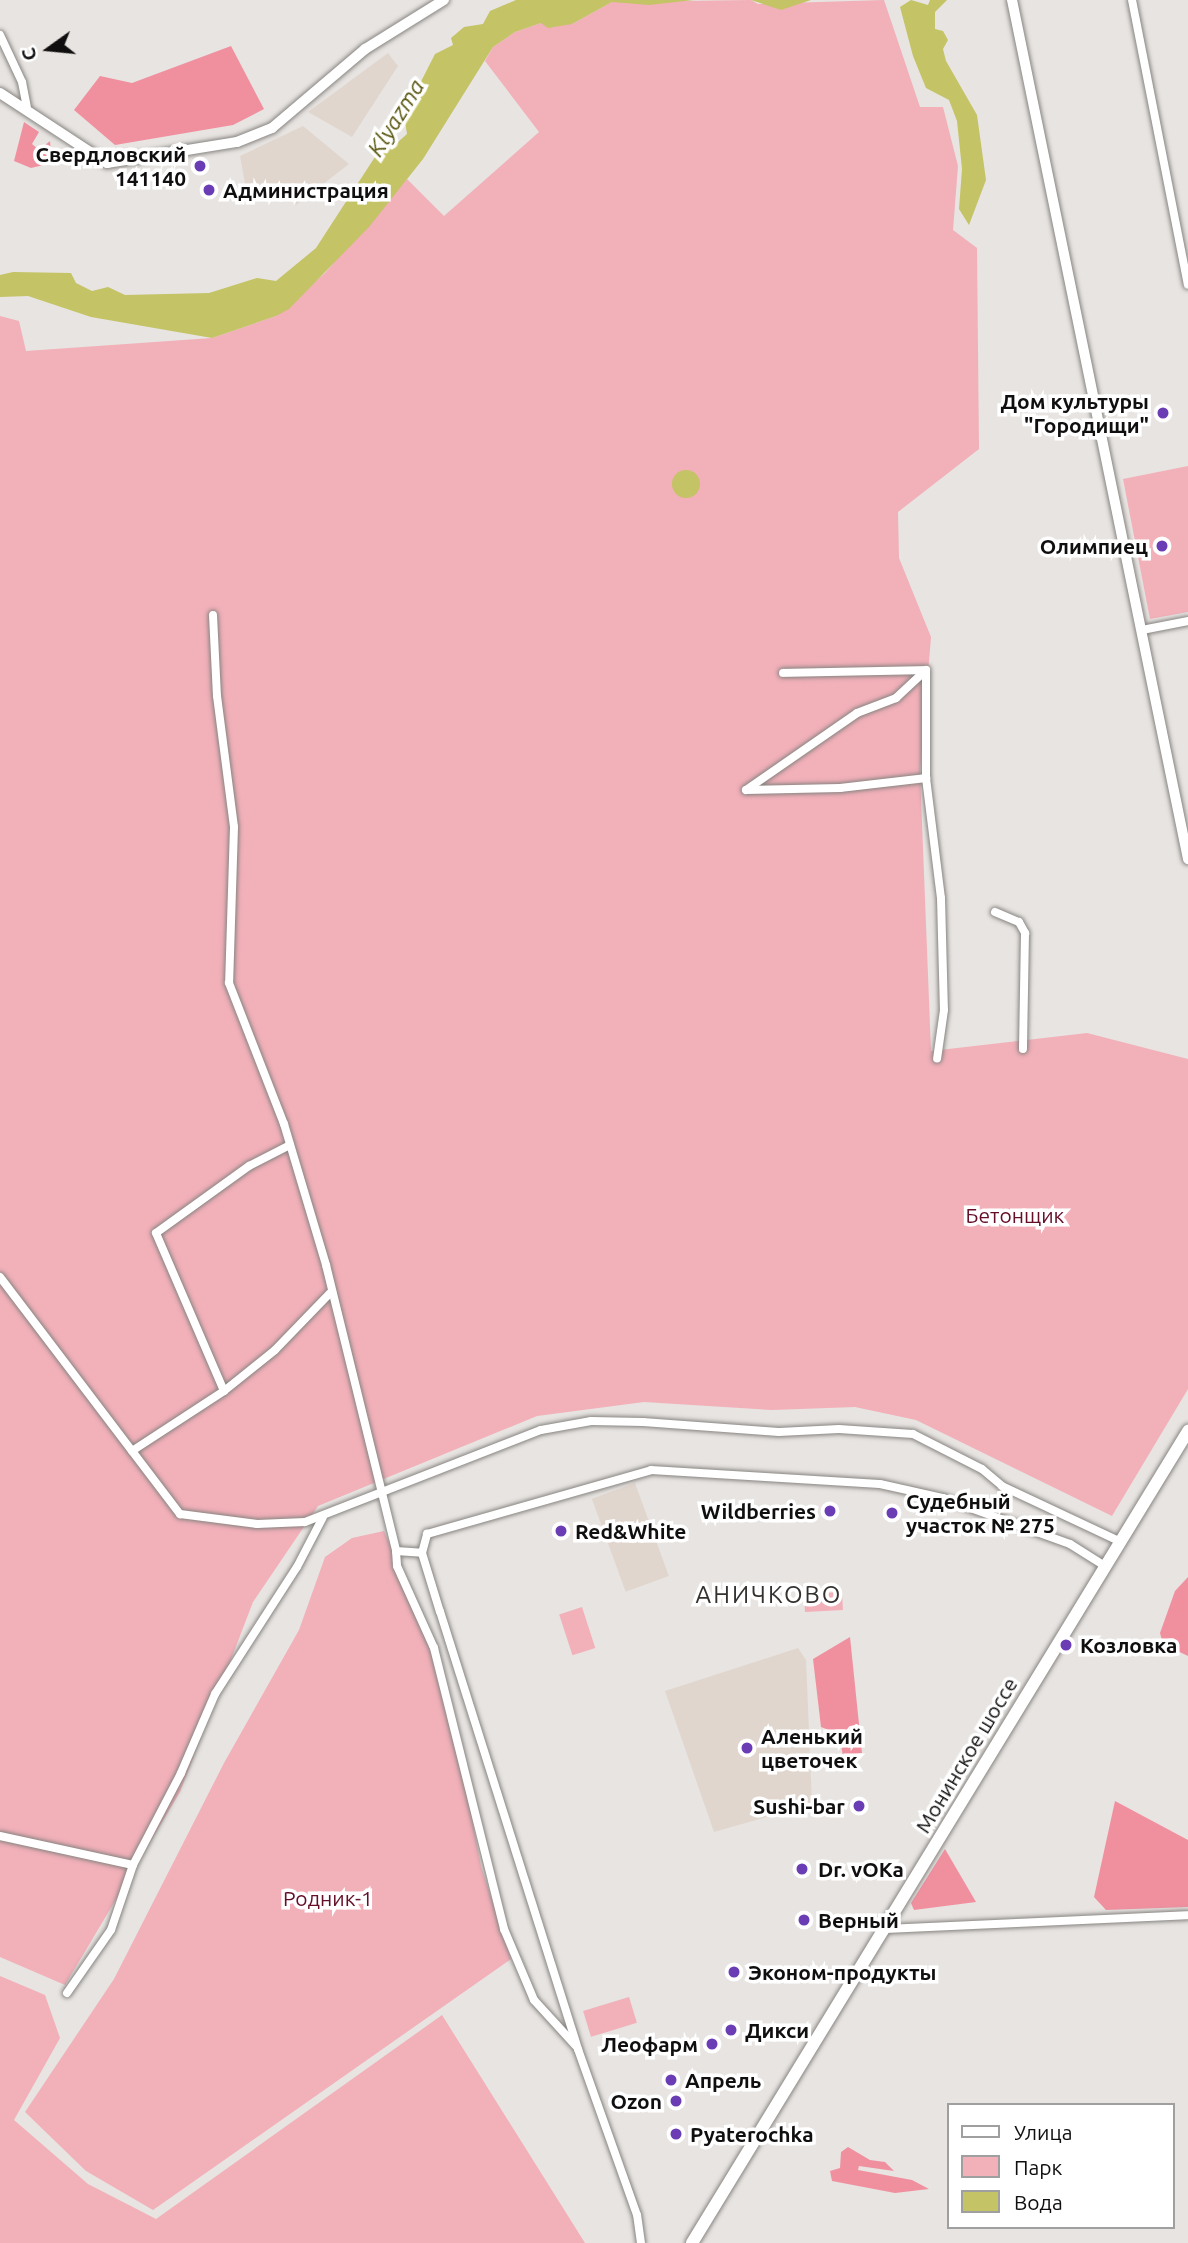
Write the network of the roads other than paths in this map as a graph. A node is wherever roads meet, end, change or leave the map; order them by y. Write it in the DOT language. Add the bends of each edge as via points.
graph roads {
  1 [pos="444,0"];
  2 [pos="1012,0"];
  3 [pos="1132,0"];
  4 [pos="0,35"];
  5 [pos="0,93"];
  6 [pos="27,107"];
  7 [pos="1188,285"];
  8 [pos="213,615"];
  9 [pos="1188,621"];
  10 [pos="1142,630"];
  11 [pos="926,670"];
  12 [pos="783,673"];
  13 [pos="926,778"];
  14 [pos="1188,859"];
  15 [pos="995,912"];
  16 [pos="1023,1049"];
  17 [pos="937,1059"];
  18 [pos="290,1145"];
  19 [pos="0,1277"];
  20 [pos="330,1293"];
  21 [pos="224,1391"];
  22 [pos="1188,1431"];
  23 [pos="132,1451"];
  24 [pos="384,1491"];
  25 [pos="323,1517"];
  26 [pos="1119,1541"];
  27 [pos="396,1551"];
  28 [pos="422,1553"];
  29 [pos="1105,1566"];
  30 [pos="0,1836"];
  31 [pos="133,1865"];
  32 [pos="1188,1915"];
  33 [pos="884,1929"];
  34 [pos="67,1993"];
  35 [pos="578,2049"];
  36 [pos="641,2243"];
  37 [pos="692,2243"];
  1 -- 6 [label="street" via="365,49 272,128 237,142 107,163"];
  2 -- 10 [label="street"];
  3 -- 7 [label="street"];
  4 -- 6 [label="street" via="22,82"];
  5 -- 6 [label="street"];
  8 -- 18 [label="street" via="217,696 234,828 229,983"];
  9 -- 10 [label="street"];
  10 -- 14 [label="street"];
  11 -- 12 [label="street"];
  11 -- 13 [label="street"];
  11 -- 13 [label="street" via="897,698 857,713 746,790 840,788"];
  13 -- 17 [label="street" via="941,898 944,1010"];
  15 -- 16 [label="street" via="1019,922 1024,933"];
  18 -- 20 [label="street"];
  18 -- 21 [label="street" via="249,1166 156,1233"];
  19 -- 23 [label="street"];
  20 -- 21 [label="street" via="275,1350"];
  20 -- 24 [label="street"];
  21 -- 23 [label="street"];
  22 -- 26 [label="main road, Монинское шоссе"];
  23 -- 25 [label="street" via="180,1514 257,1524"];
  24 -- 25 [label="street"];
  24 -- 26 [label="street" via="541,1430 591,1421 913,1434 982,1469 1002,1486"];
  24 -- 27 [label="street" via="385,1520"];
  25 -- 31 [label="street" via="297,1567 215,1694 181,1773"];
  26 -- 29 [label="main road, Монинское шоссе"];
  27 -- 28 [label="street"];
  27 -- 35 [label="street" via="397,1566 434,1648 503,1929 534,2000"];
  28 -- 29 [label="street" via="427,1534 651,1470 893,1487 943,1498 1070,1544"];
  28 -- 35 [label="street"];
  29 -- 33 [label="main road, Монинское шоссе"];
  30 -- 31 [label="street"];
  31 -- 34 [label="street" via="111,1930"];
  32 -- 33 [label="street"];
  33 -- 37 [label="main road, Монинское шоссе"];
  35 -- 36 [label="street" via="625,2176"];
}
